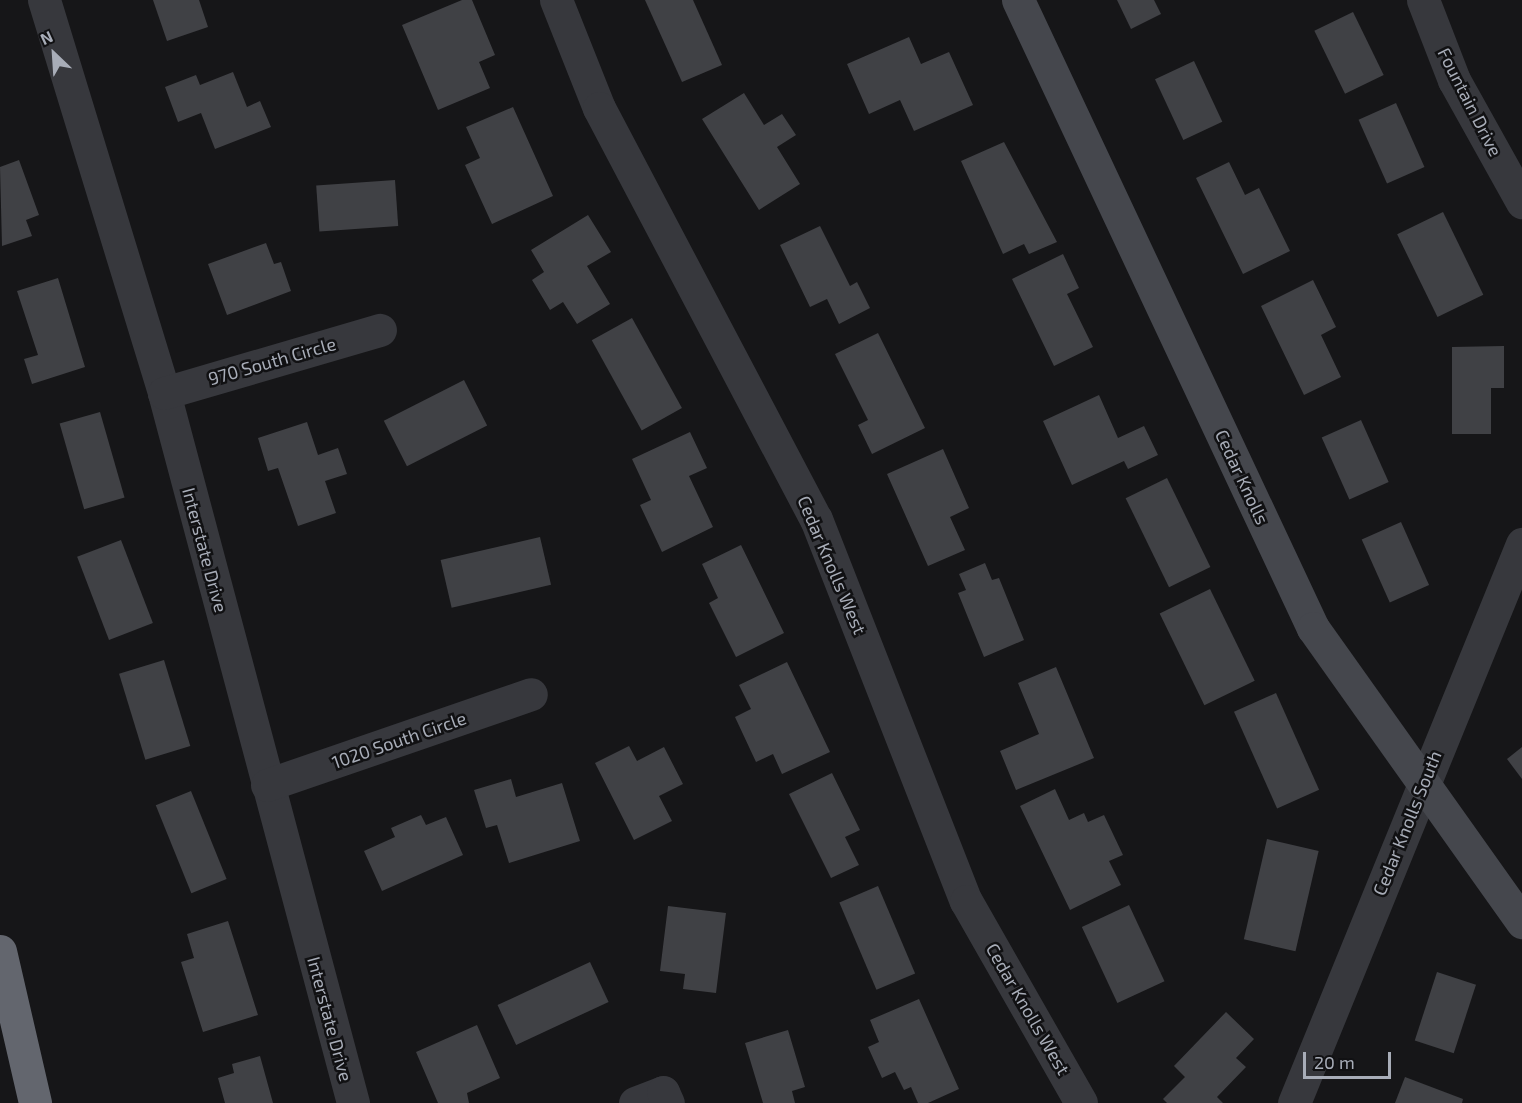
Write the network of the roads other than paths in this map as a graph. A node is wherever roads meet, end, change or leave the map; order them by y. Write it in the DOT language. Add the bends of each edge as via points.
graph roads {
  1 [pos="44,0"];
  2 [pos="556,0"];
  3 [pos="1018,0"];
  4 [pos="1423,0"];
  5 [pos="1522,202"];
  6 [pos="380,330"];
  7 [pos="164,393"];
  8 [pos="1522,544"];
  9 [pos="531,694"];
  10 [pos="267,785"];
  11 [pos="1421,786"];
  12 [pos="1522,922"];
  13 [pos="0,951"];
  14 [pos="19,1025"];
  15 [pos="35,1103"];
  16 [pos="57,1103"];
  17 [pos="353,1103"];
  18 [pos="1081,1103"];
  19 [pos="1294,1103"];
  1 -- 7 [label="street, Interstate Drive"];
  2 -- 18 [label="street, Cedar Knolls West" via="599,108 816,519 966,901"];
  3 -- 11 [label="street, Cedar Knolls" via="1313,628"];
  4 -- 5 [label="street, Fountain Drive" via="1454,80"];
  6 -- 7 [label="street, 970 South Circle"];
  7 -- 10 [label="street, Interstate Drive"];
  8 -- 11 [label="street, Cedar Knolls South"];
  9 -- 10 [label="street, 1020 South Circle"];
  10 -- 17 [label="street, Interstate Drive"];
  11 -- 12 [label="street, Cedar Knolls"];
  11 -- 19 [label="street, Cedar Knolls South"];
  13 -- 14 [label="highway"];
  14 -- 15 [label="highway"];
  14 -- 16 [label="highway" via="51,1081"];
}
